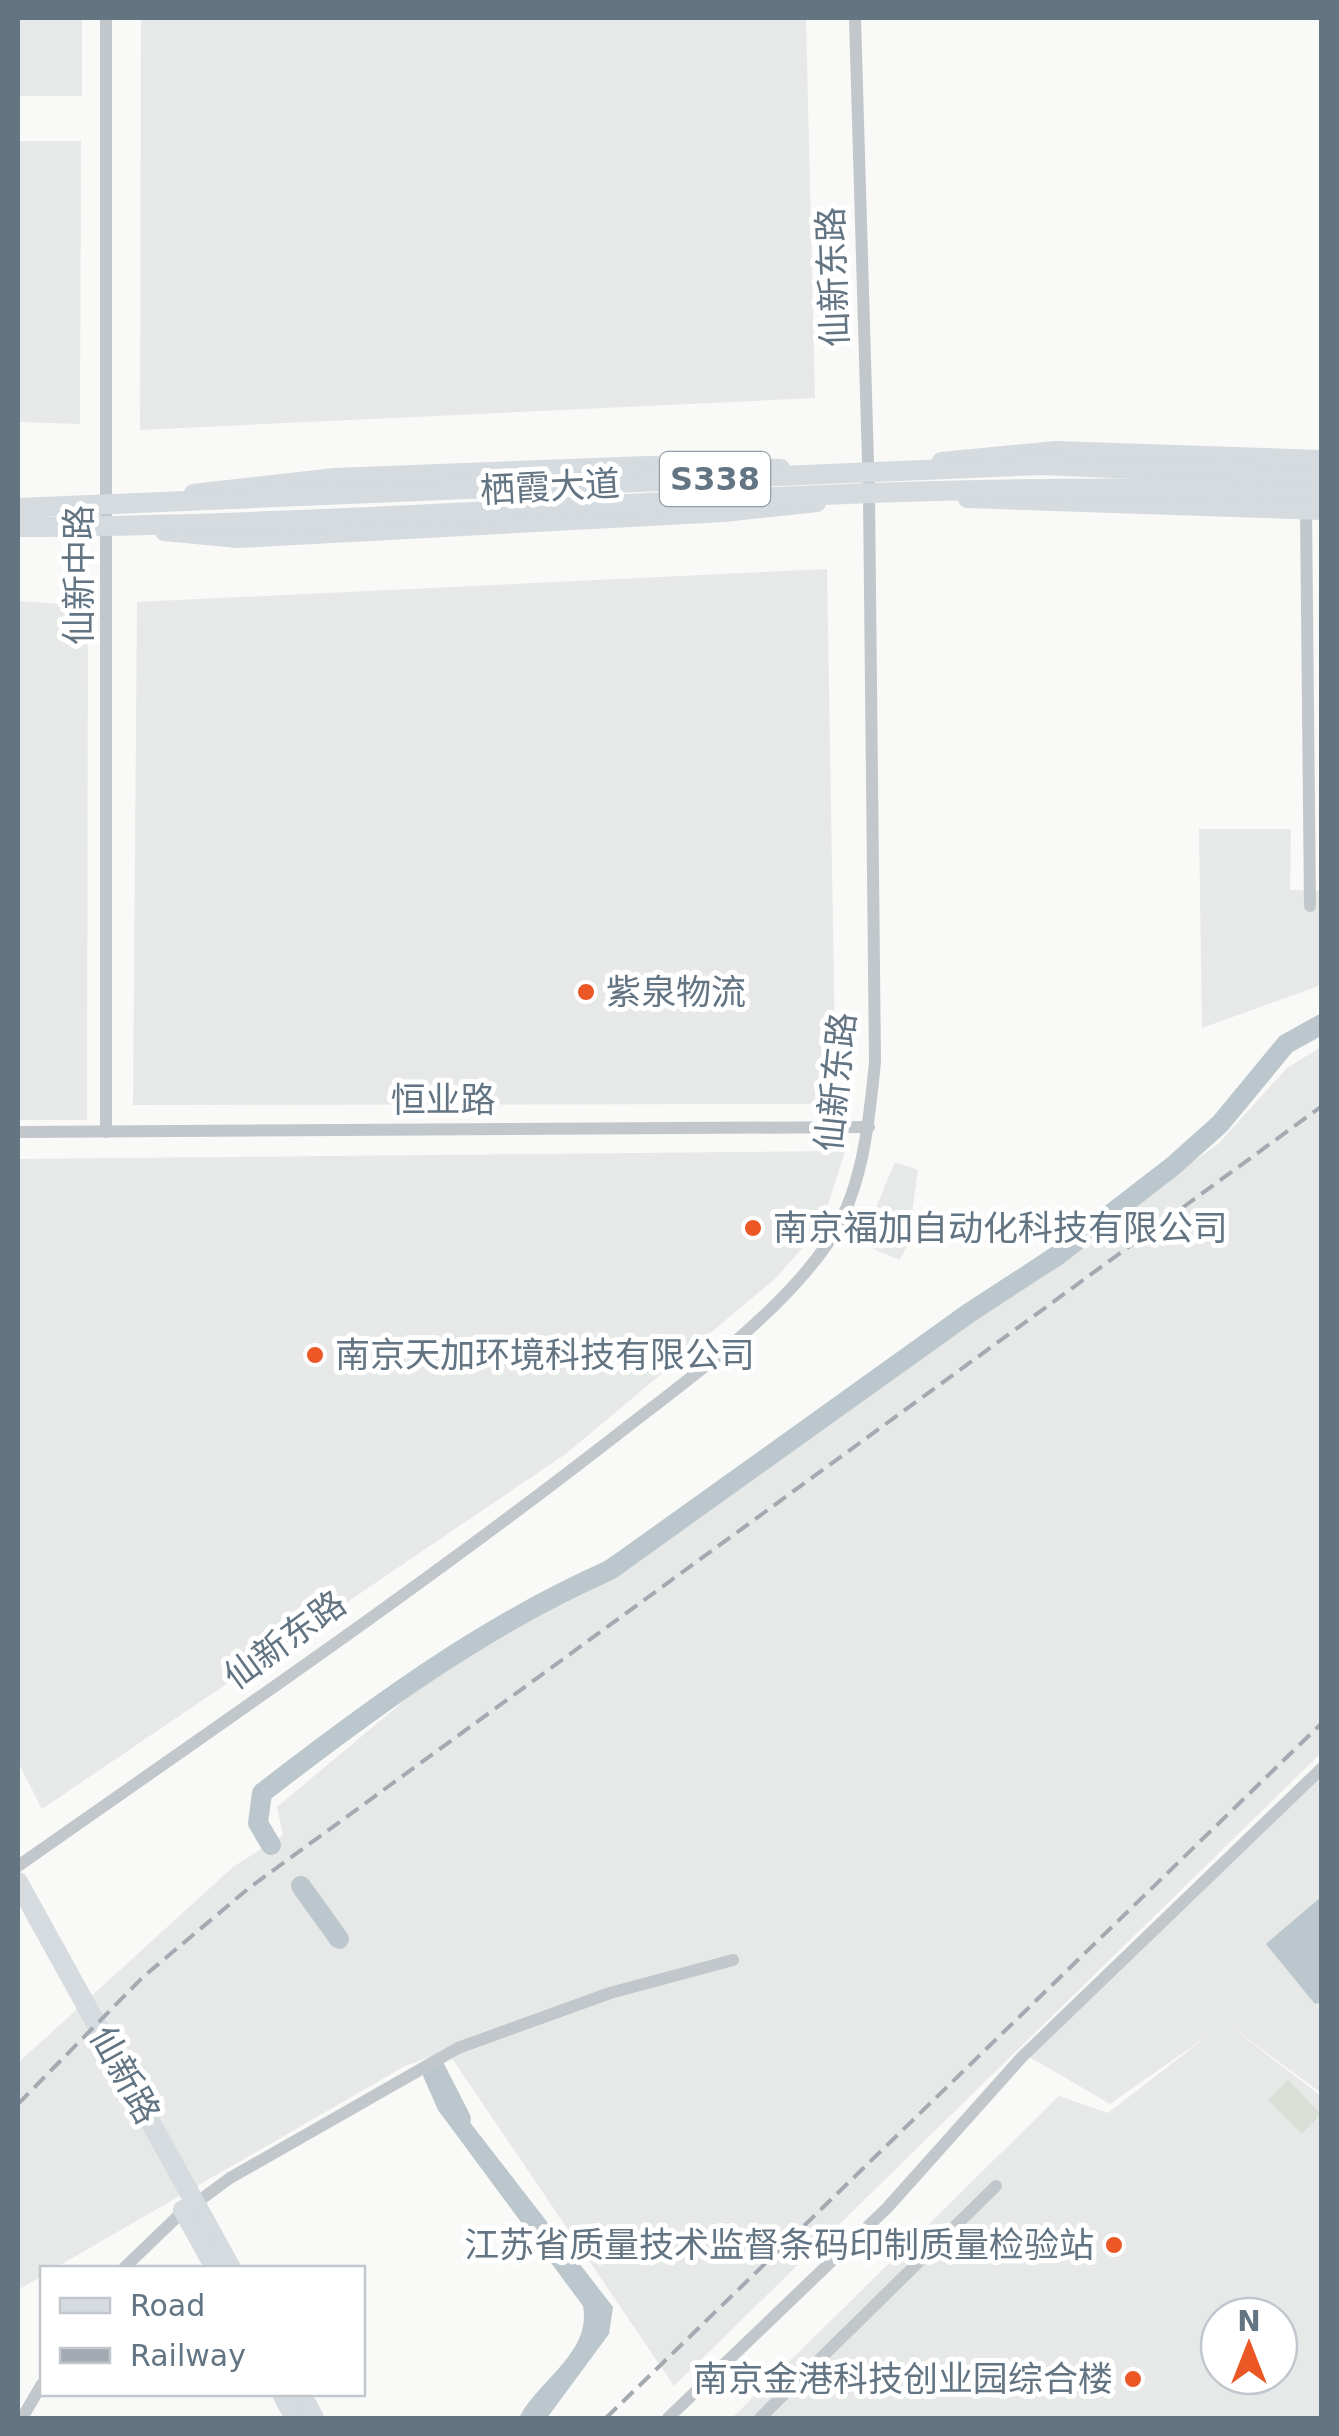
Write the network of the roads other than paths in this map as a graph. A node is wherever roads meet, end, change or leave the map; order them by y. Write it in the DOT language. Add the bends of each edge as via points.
graph roads {
  1 [pos="106,18"];
  2 [pos="855,18"];
  3 [pos="1322,459"];
  4 [pos="868,472"];
  5 [pos="1322,477"];
  6 [pos="1322,493"];
  7 [pos="869,496"];
  8 [pos="18,500"];
  9 [pos="18,508"];
  10 [pos="1314,511"];
  11 [pos="109,516"];
  12 [pos="18,527"];
  13 [pos="18,540"];
  14 [pos="1310,906"];
  15 [pos="869,1127"];
  16 [pos="18,1132"];
  17 [pos="106,1132"];
  18 [pos="1322,1768"];
  19 [pos="18,1866"];
  20 [pos="18,1882"];
  21 [pos="18,1910"];
  22 [pos="733,1960"];
  23 [pos="996,2186"];
  24 [pos="126,2266"];
  25 [pos="214,2266"];
  26 [pos="231,2266"];
  27 [pos="40,2387"];
  28 [pos="283,2396"];
  29 [pos="301,2396"];
  30 [pos="22,2418"];
  31 [pos="296,2418"];
  32 [pos="314,2418"];
  33 [pos="668,2418"];
  34 [pos="760,2418"];
  1 -- 11 [label="street, 仙新中路"];
  2 -- 4 [label="street, 仙新东路"];
  3 -- 4 [label="street" via="1056,450"];
  4 -- 5 [label="main road, 栖霞大道 / S338" via="1042,465"];
  4 -- 7 [label="street, 仙新东路"];
  4 -- 11 [label="main road, 栖霞大道 / S338"];
  6 -- 7 [label="main road, 栖霞大道 / S338" via="1043,486"];
  7 -- 10 [label="street"];
  7 -- 11 [label="main road, 栖霞大道 / S338"];
  7 -- 15 [label="street, 仙新东路" via="875,1062"];
  8 -- 11 [label="main road"];
  9 -- 11 [label="main road, 栖霞大道 / S338"];
  10 -- 14 [label="street"];
  11 -- 12 [label="main road, 栖霞大道 / S338"];
  11 -- 13 [label="main road"];
  11 -- 17 [label="street, 仙新中路"];
  15 -- 17 [label="street, 恒业路"];
  15 -- 19 [label="street, 仙新东路" via="849,1201 828,1242 784,1296 550,1487"];
  16 -- 17 [label="street, 恒业路"];
  18 -- 33 [label="street" via="1022,2057 887,2208"];
  20 -- 26 [label="main road, 仙新路"];
  21 -- 25 [label="main road, 仙新路"];
  22 -- 24 [label="street" via="610,1994 458,2048 230,2178"];
  23 -- 34 [label="street"];
  27 -- 30 [label="street"];
  28 -- 31 [label="main road"];
  29 -- 32 [label="main road"];
}
